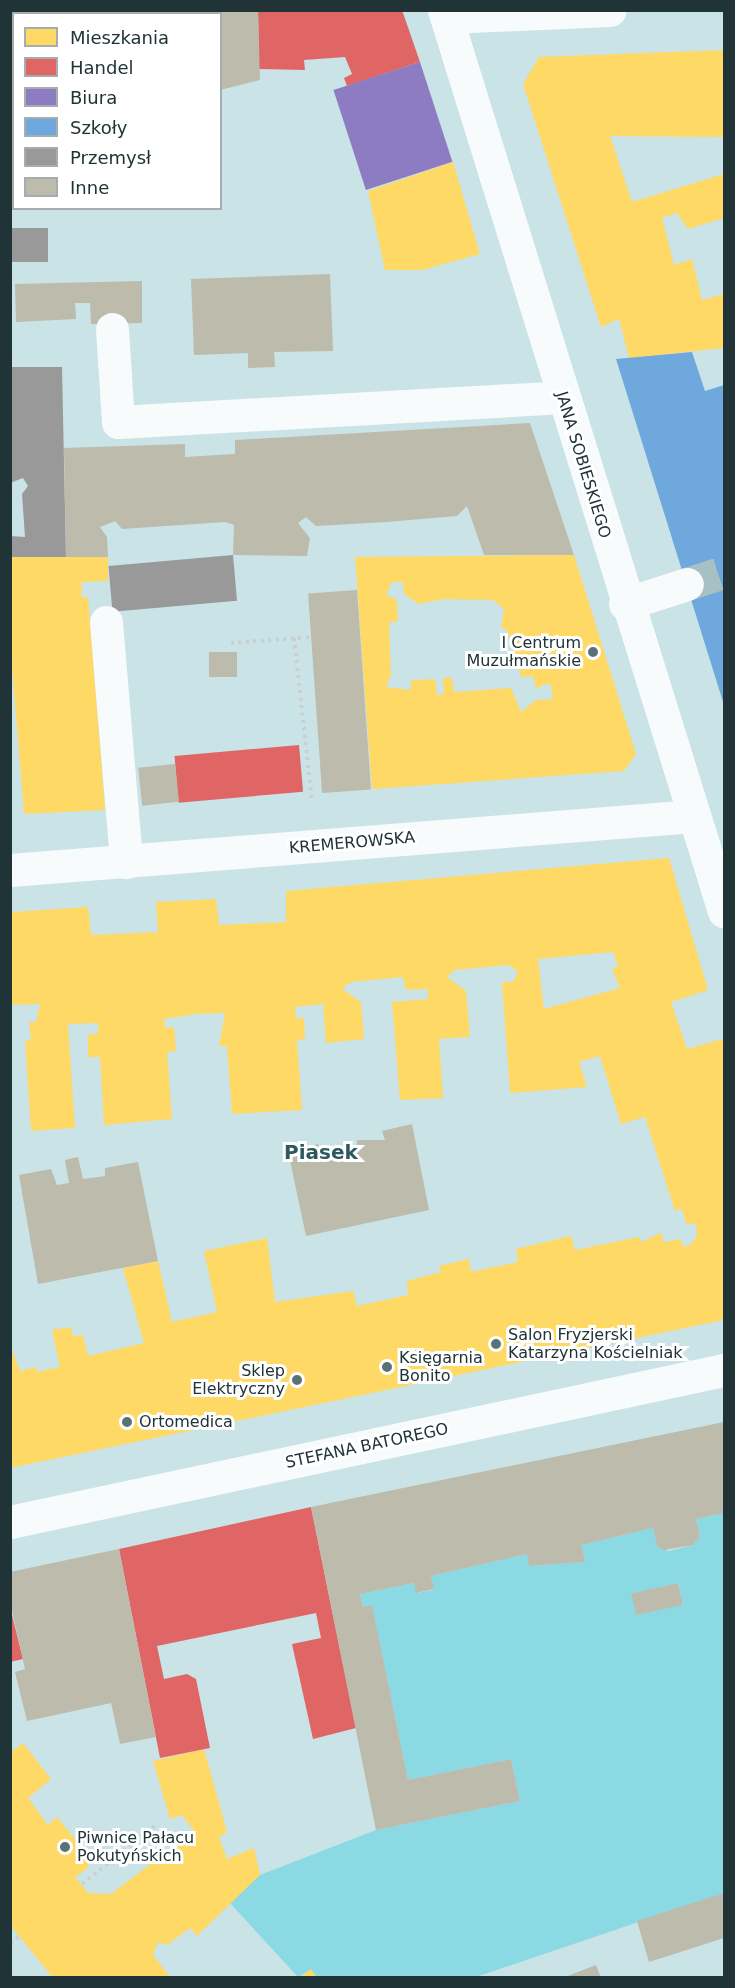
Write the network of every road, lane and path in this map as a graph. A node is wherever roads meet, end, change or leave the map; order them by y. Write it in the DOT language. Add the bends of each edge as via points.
graph roads {
  1 [pos="610,10"];
  2 [pos="446,14"];
  3 [pos="112,329"];
  4 [pos="562,397"];
  5 [pos="687,584"];
  6 [pos="625,604"];
  7 [pos="106,622"];
  8 [pos="311,637"];
  9 [pos="294,638"];
  10 [pos="231,643"];
  11 [pos="312,801"];
  12 [pos="694,816"];
  13 [pos="126,862"];
  14 [pos="10,870"];
  15 [pos="724,911"];
  16 [pos="724,1370"];
  17 [pos="10,1522"];
  18 [pos="158,1823"];
  19 [pos="82,1884"];
  20 [pos="20,1936"];
  21 [pos="10,1943"];
  1 -- 2 [label="street"];
  2 -- 4 [label="street, JANA SOBIESKIEGO"];
  3 -- 4 [label="street" via="118,422"];
  4 -- 6 [label="street, JANA SOBIESKIEGO"];
  5 -- 6 [label="street"];
  6 -- 12 [label="street, JANA SOBIESKIEGO"];
  7 -- 13 [label="street"];
  8 -- 9 [label="path"];
  9 -- 10 [label="path"];
  9 -- 11 [label="path"];
  12 -- 13 [label="street, KREMEROWSKA"];
  12 -- 15 [label="street, JANA SOBIESKIEGO"];
  13 -- 14 [label="street, KREMEROWSKA"];
  16 -- 17 [label="street, STEFANA BATOREGO"];
  18 -- 19 [label="path"];
  20 -- 21 [label="path"];
}
